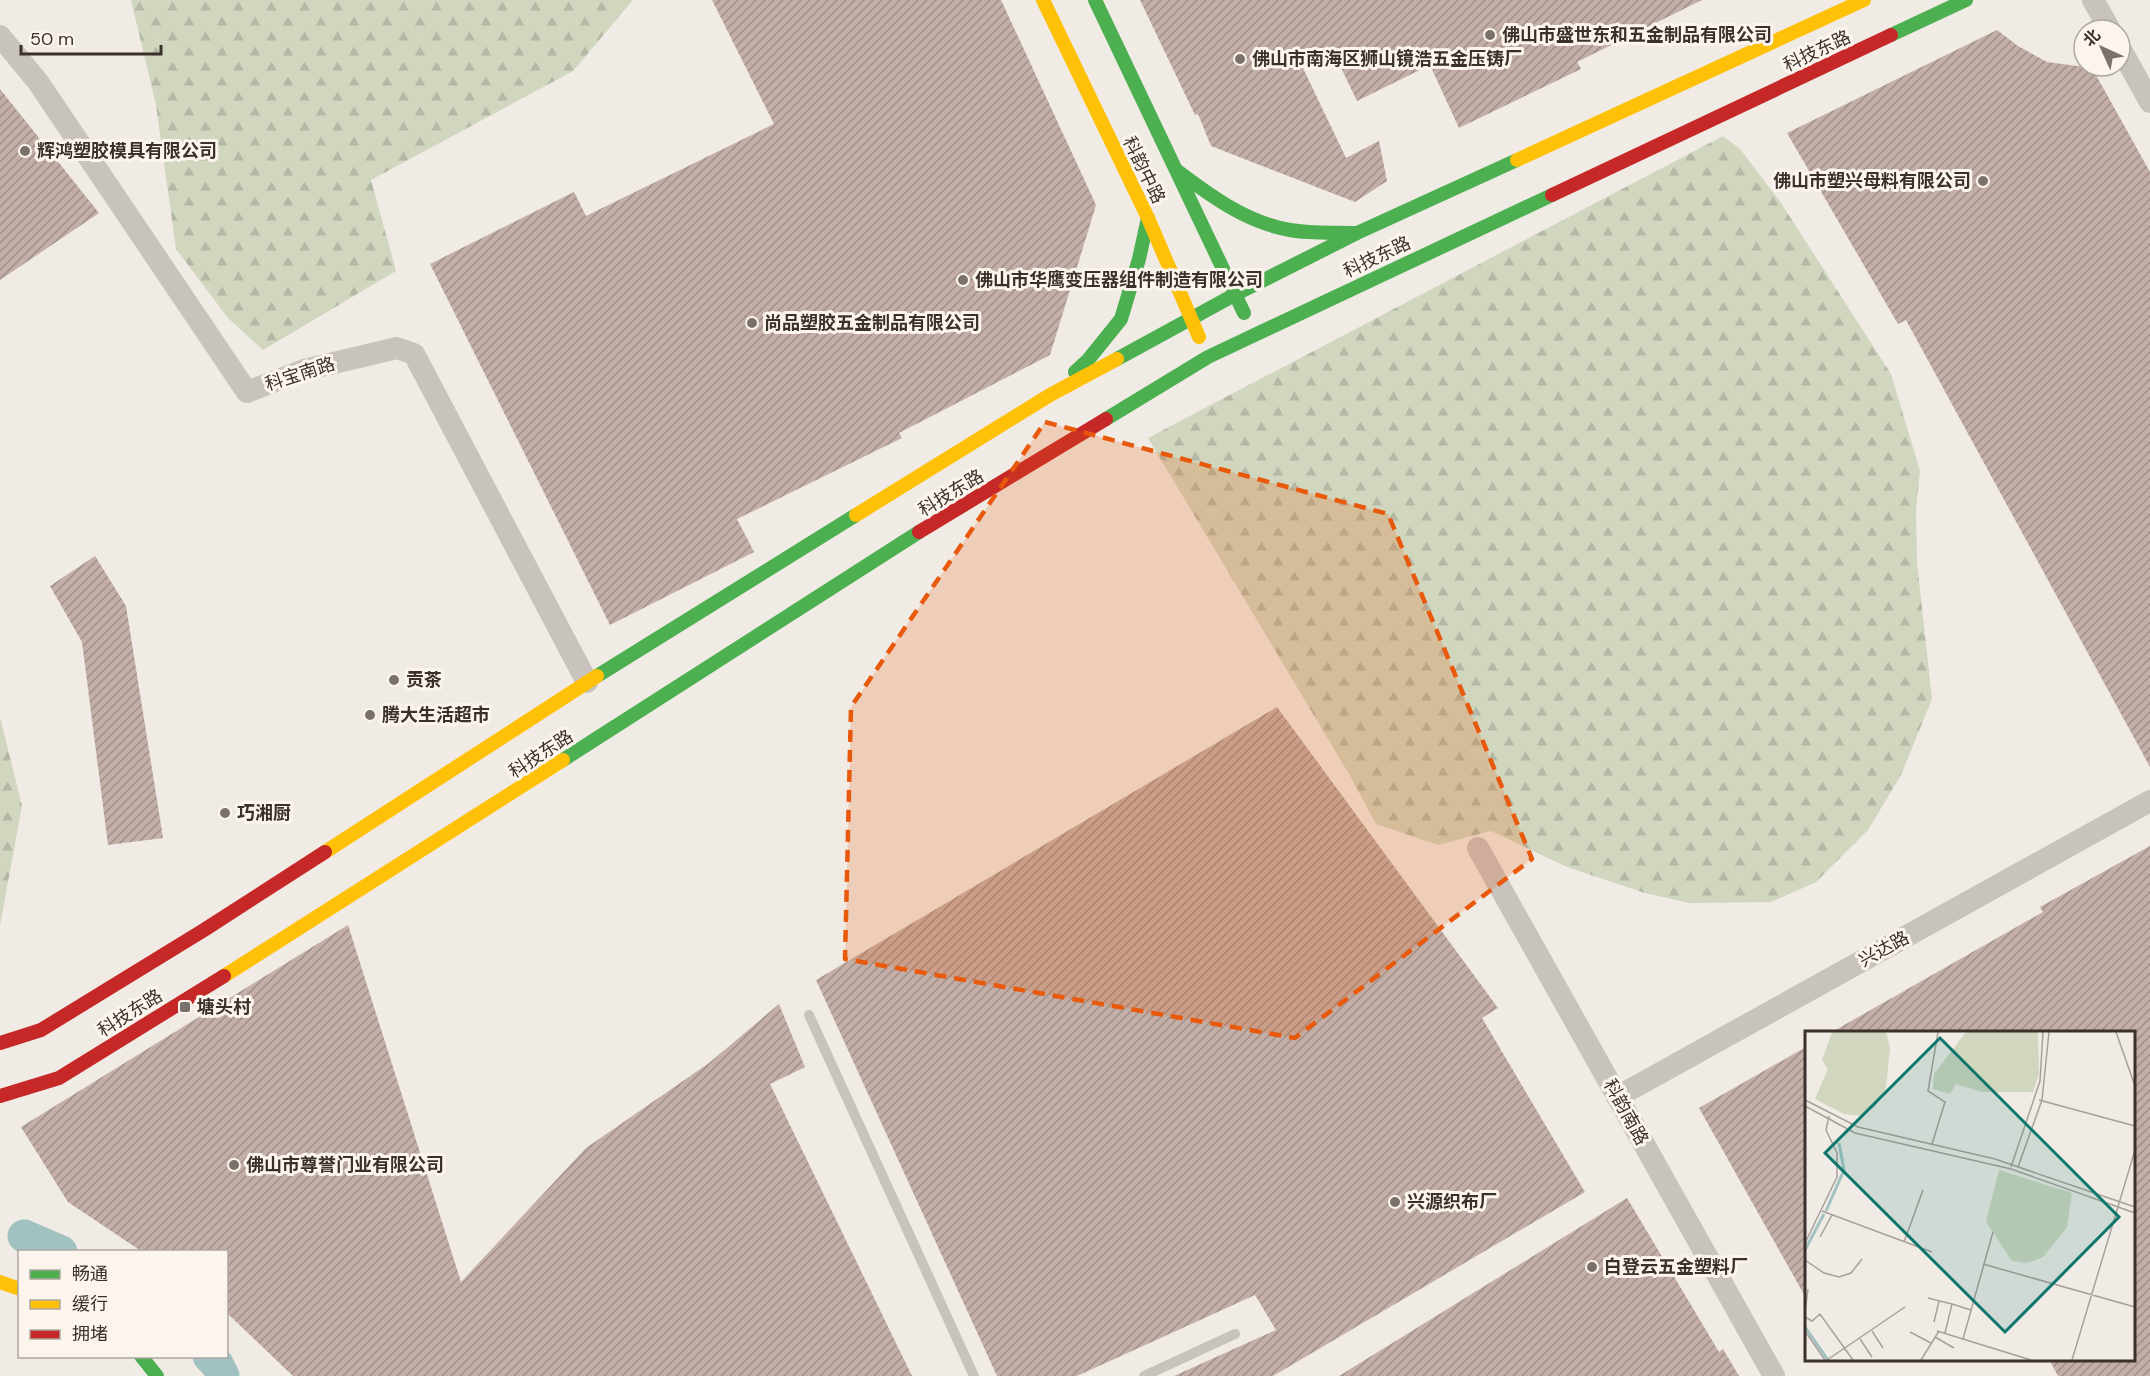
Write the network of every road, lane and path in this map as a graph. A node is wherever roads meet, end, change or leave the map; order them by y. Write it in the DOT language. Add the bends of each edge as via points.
graph roads {
  1 [pos="1043,0"];
  2 [pos="1095,0"];
  3 [pos="1864,0"];
  4 [pos="1966,0"];
  5 [pos="2093,0"];
  6 [pos="2103,18"];
  7 [pos="0,36"];
  8 [pos="2132,70"];
  9 [pos="2150,102"];
  10 [pos="1175,169"];
  11 [pos="1148,218"];
  12 [pos="1357,233"];
  13 [pos="1236,294"];
  14 [pos="1190,318"];
  15 [pos="1253,336"];
  16 [pos="1208,357"];
  17 [pos="1050,395"];
  18 [pos="587,681"];
  19 [pos="2150,801"];
  20 [pos="1478,848"];
  21 [pos="809,1015"];
  22 [pos="0,1043"];
  23 [pos="0,1096"];
  24 [pos="1617,1096"];
  25 [pos="0,1282"];
  26 [pos="18,1288"];
  27 [pos="1235,1334"];
  28 [pos="143,1358"];
  29 [pos="157,1376"];
  30 [pos="974,1376"];
  31 [pos="1144,1376"];
  32 [pos="1774,1376"];
  1 -- 11 [label="main road, 科韵中路"];
  2 -- 10 [label="main road"];
  3 -- 12 [label="main road"];
  4 -- 15 [label="main road, 科技东路"];
  5 -- 6 [label="street"];
  7 -- 18 [label="street, 科宝南路" via="38,82 247,392 304,369 397,348 414,354"];
  8 -- 9 [label="street"];
  10 -- 12 [label="main road" via="1214,198 1254,220 1290,230"];
  10 -- 13 [label="main road"];
  11 -- 14 [label="main road, 科韵中路"];
  11 -- 17 [label="main road" via="1121,319 1088,360"];
  12 -- 13 [label="main road"];
  13 -- 14 [label="main road"];
  13 -- 15 [label="main road"];
  14 -- 16 [label="main road, 科韵中路"];
  14 -- 17 [label="main road"];
  15 -- 16 [label="main road, 科技东路"];
  16 -- 23 [label="main road, 科技东路" via="907,540 268,949 59,1078"];
  17 -- 18 [label="main road, 科技东路"];
  18 -- 22 [label="main road, 科技东路" via="194,937 41,1030"];
  19 -- 24 [label="street, 兴达路"];
  20 -- 24 [label="street, 科韵南路"];
  21 -- 30 [label="lane"];
  24 -- 32 [label="street, 科韵南路"];
  25 -- 26 [label="main road"];
  27 -- 31 [label="lane"];
  28 -- 29 [label="main road"];
}
